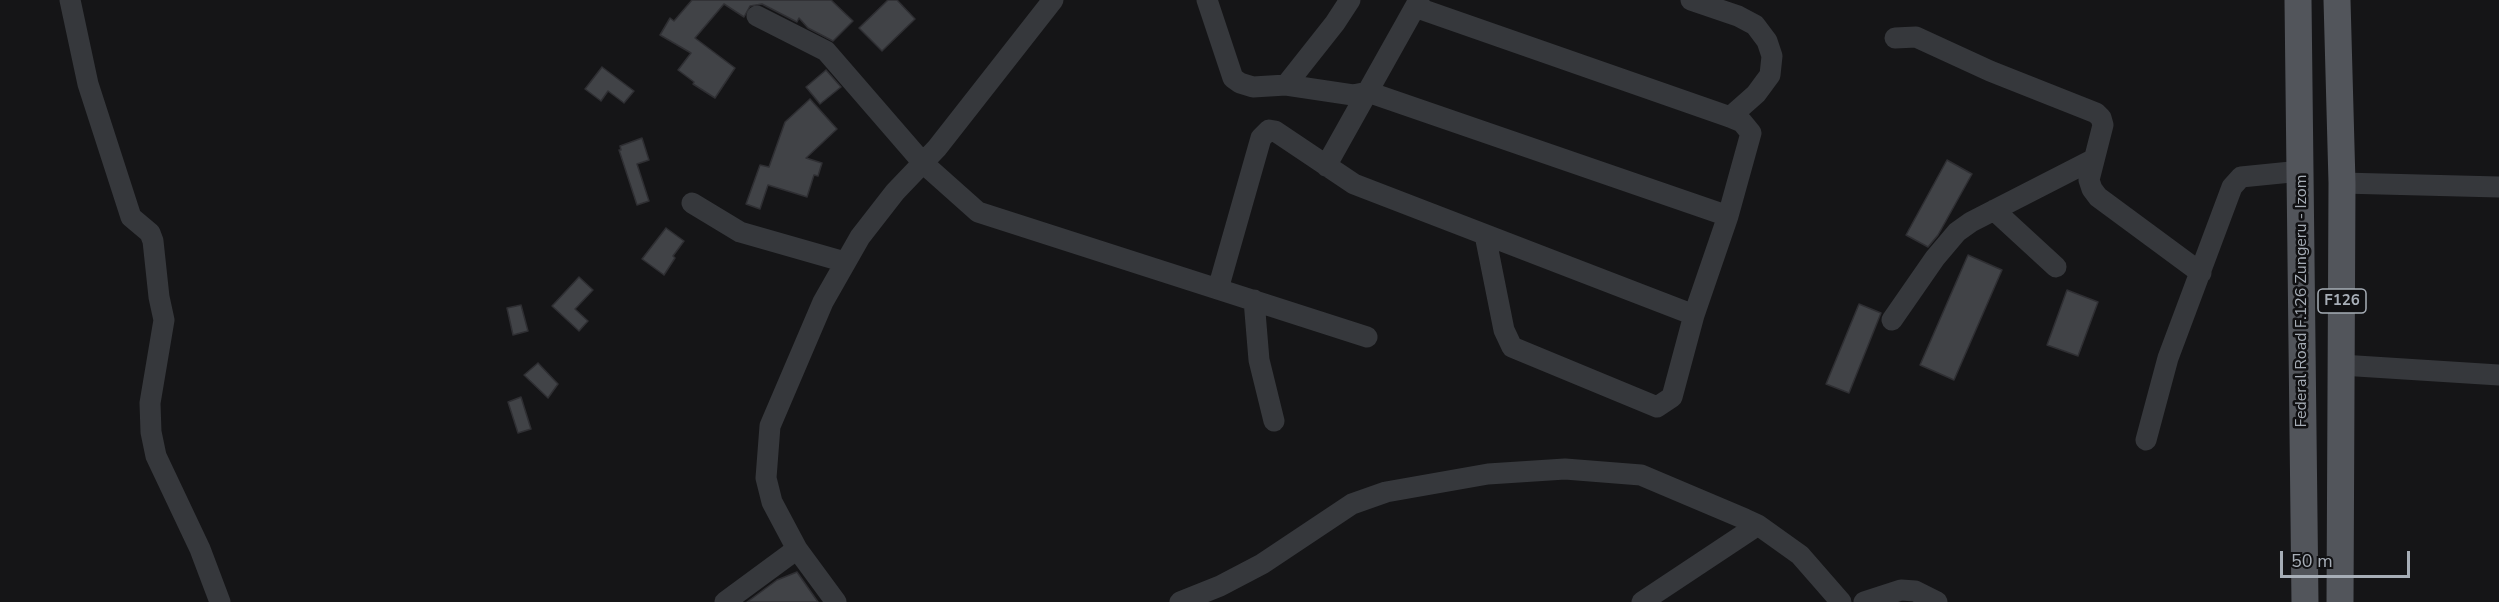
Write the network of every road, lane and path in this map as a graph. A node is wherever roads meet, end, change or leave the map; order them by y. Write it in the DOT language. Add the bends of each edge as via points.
graph roads {
  1 [pos="70,0"];
  2 [pos="1053,0"];
  3 [pos="1207,0"];
  4 [pos="1350,0"];
  5 [pos="1691,0"];
  6 [pos="2298,0"];
  7 [pos="2337,0"];
  8 [pos="1417,4"];
  9 [pos="1740,8"];
  10 [pos="757,16"];
  11 [pos="1895,38"];
  12 [pos="1286,85"];
  13 [pos="1368,92"];
  14 [pos="1730,117"];
  15 [pos="2094,159"];
  16 [pos="923,163"];
  17 [pos="1326,166"];
  18 [pos="2301,171"];
  19 [pos="2342,183"];
  20 [pos="2499,187"];
  21 [pos="692,203"];
  22 [pos="1994,210"];
  23 [pos="1728,216"];
  24 [pos="1485,235"];
  25 [pos="845,262"];
  26 [pos="2056,267"];
  27 [pos="2201,273"];
  28 [pos="1218,289"];
  29 [pos="1254,300"];
  30 [pos="1694,315"];
  31 [pos="1892,320"];
  32 [pos="1367,337"];
  33 [pos="2342,365"];
  34 [pos="2499,375"];
  35 [pos="1274,421"];
  36 [pos="2146,440"];
  37 [pos="1758,525"];
  38 [pos="796,549"];
  39 [pos="220,602"];
  40 [pos="725,602"];
  41 [pos="836,602"];
  42 [pos="1180,602"];
  43 [pos="1642,602"];
  44 [pos="1841,602"];
  45 [pos="1864,602"];
  46 [pos="1937,602"];
  47 [pos="2305,602"];
  48 [pos="2340,602"];
  1 -- 39 [label="street" via="88,84 131,217 150,233 153,242 164,320 150,403 156,456"];
  2 -- 16 [label="street"];
  3 -- 12 [label="street" via="1233,78 1252,87"];
  4 -- 12 [label="street"];
  5 -- 9 [label="street"];
  6 -- 18 [label="main road, Federal Road F.126 Zungeru - Izom / F126"];
  7 -- 19 [label="main road, F126"];
  8 -- 13 [label="street"];
  8 -- 14 [label="street"];
  9 -- 14 [label="street" via="1767,41 1772,56 1770,75"];
  10 -- 16 [label="street" via="826,51"];
  11 -- 15 [label="street" via="1916,37 1990,72 2096,113 2103,125"];
  12 -- 13 [label="street" via="1353,95"];
  13 -- 17 [label="street"];
  13 -- 23 [label="street"];
  14 -- 23 [label="street" via="1747,126 1751,140"];
  15 -- 22 [label="street"];
  15 -- 27 [label="street" via="2089,180 2098,197"];
  16 -- 25 [label="street" via="895,192"];
  16 -- 28 [label="street" via="968,205 990,217"];
  17 -- 24 [label="street" via="1354,184"];
  17 -- 28 [label="street" via="1275,131 1265,132"];
  18 -- 27 [label="street" via="2241,177 2235,182"];
  18 -- 47 [label="main road, Federal Road F.126 Zungeru - Izom / F126"];
  19 -- 20 [label="street"];
  19 -- 33 [label="main road, F126"];
  21 -- 25 [label="street" via="740,232"];
  22 -- 26 [label="street"];
  22 -- 31 [label="street" via="1971,222 1946,244"];
  23 -- 30 [label="street"];
  24 -- 30 [label="street"];
  24 -- 30 [label="street" via="1506,339 1512,347 1650,406 1657,407 1672,397"];
  25 -- 38 [label="street" via="823,302 770,426 766,478 772,502"];
  27 -- 36 [label="street" via="2168,358"];
  28 -- 29 [label="street"];
  29 -- 32 [label="street"];
  29 -- 35 [label="street" via="1259,360"];
  33 -- 34 [label="street"];
  33 -- 48 [label="main road, F126"];
  37 -- 42 [label="street" via="1641,475 1565,469 1488,474 1408,487 1352,504 1262,564"];
  37 -- 43 [label="street"];
  37 -- 44 [label="street" via="1800,555"];
  38 -- 40 [label="street"];
  38 -- 41 [label="street"];
  45 -- 46 [label="street" via="1901,590 1915,591"];
}
